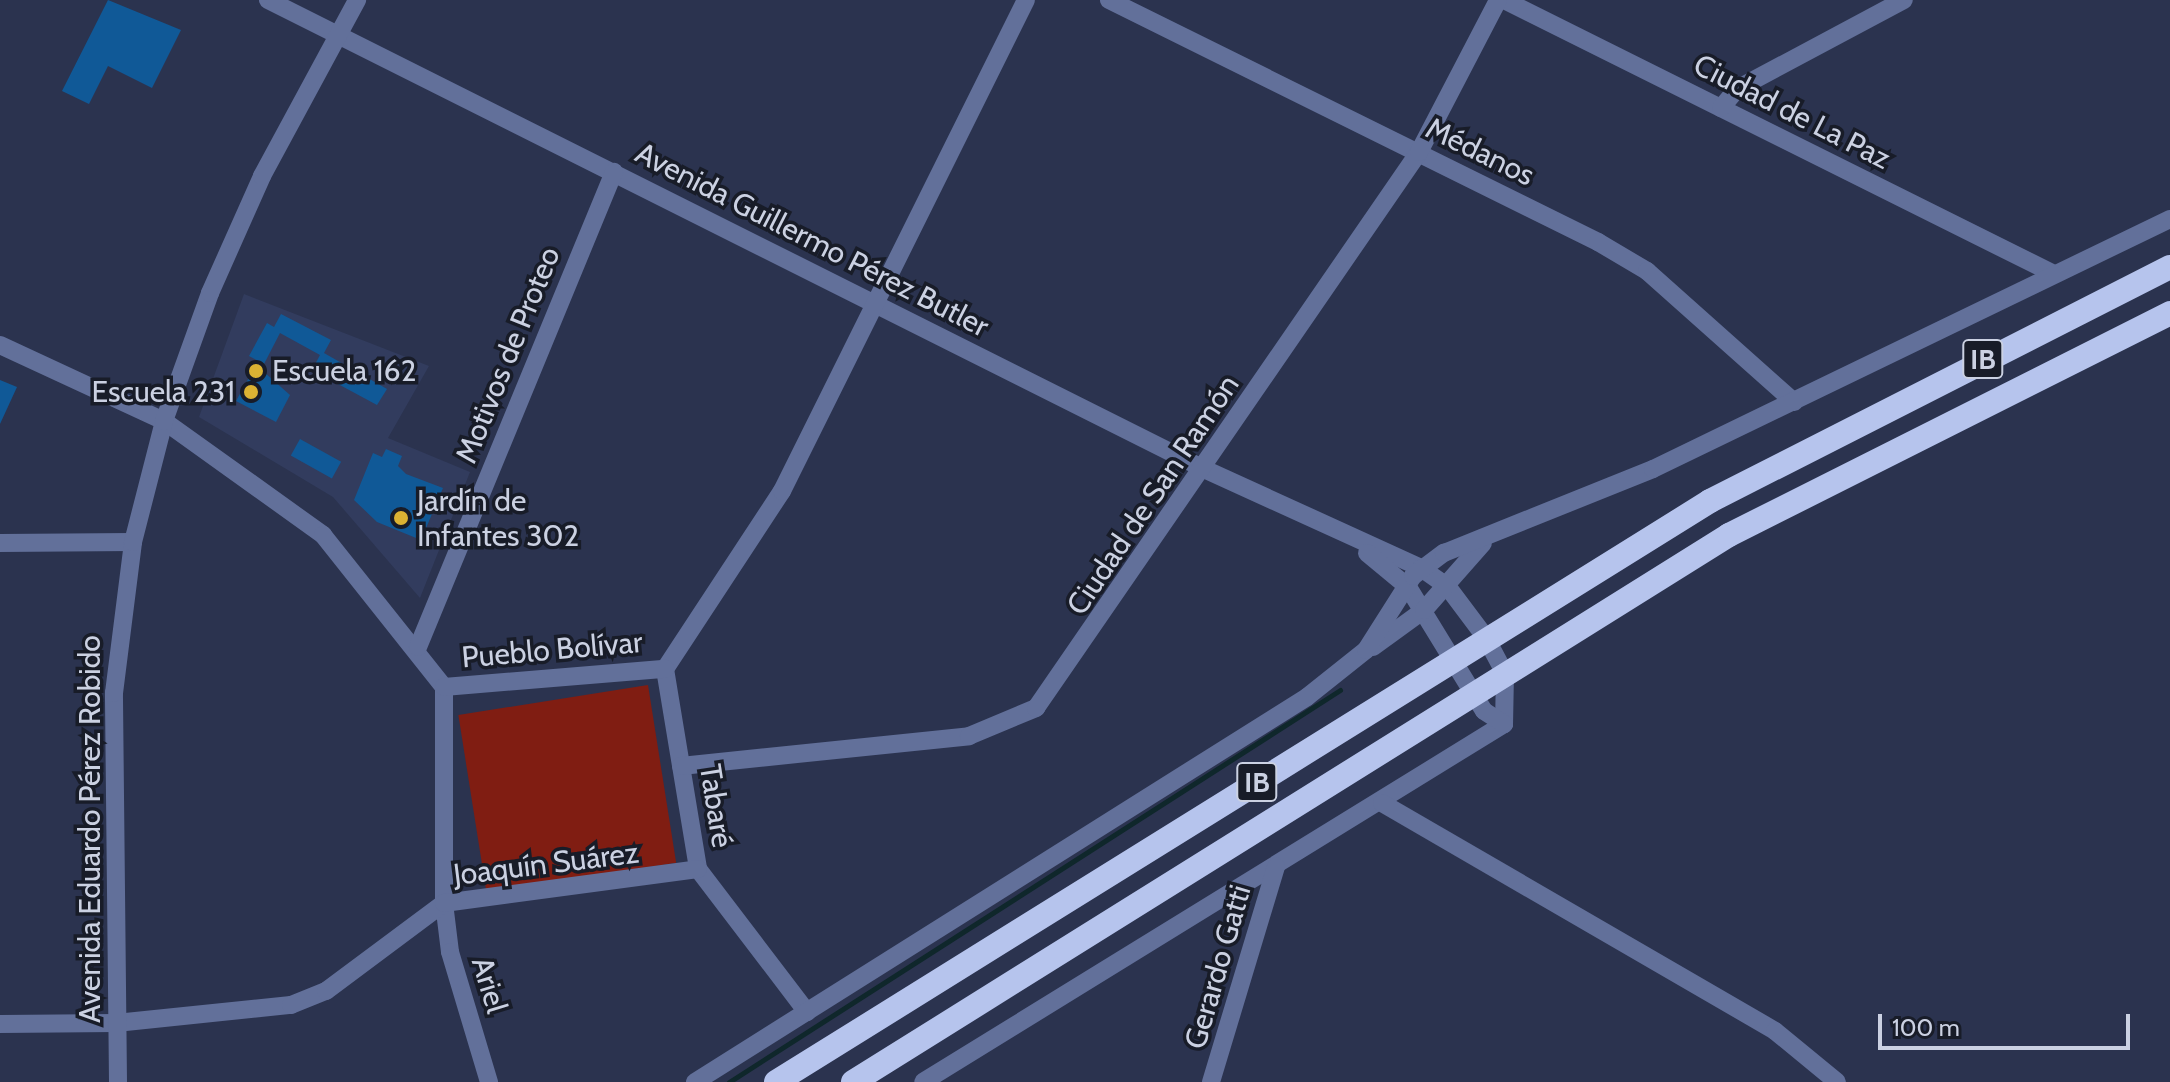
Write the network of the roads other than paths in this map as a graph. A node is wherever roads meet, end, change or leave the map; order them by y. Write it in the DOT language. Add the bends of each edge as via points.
graph roads {
  1 [pos="268,0"];
  2 [pos="357,0"];
  3 [pos="1026,0"];
  4 [pos="1109,0"];
  5 [pos="1501,0"];
  6 [pos="1904,0"];
  7 [pos="338,35"];
  8 [pos="1721,108"];
  9 [pos="1419,152"];
  10 [pos="614,172"];
  11 [pos="2170,219"];
  12 [pos="2170,267"];
  13 [pos="2054,274"];
  14 [pos="875,303"];
  15 [pos="2170,313"];
  16 [pos="0,345"];
  17 [pos="1794,402"];
  18 [pos="164,421"];
  19 [pos="1204,469"];
  20 [pos="1331,530"];
  21 [pos="133,542"];
  22 [pos="0,543"];
  23 [pos="1483,543"];
  24 [pos="1421,568"];
  25 [pos="1447,586"];
  26 [pos="1408,587"];
  27 [pos="1424,610"];
  28 [pos="1486,638"];
  29 [pos="418,647"];
  30 [pos="1366,650"];
  31 [pos="1452,659"];
  32 [pos="665,669"];
  33 [pos="1505,673"];
  34 [pos="444,687"];
  35 [pos="1472,693"];
  36 [pos="1504,724"];
  37 [pos="681,766"];
  38 [pos="1382,803"];
  39 [pos="1276,867"];
  40 [pos="698,869"];
  41 [pos="444,903"];
  42 [pos="807,1012"];
  43 [pos="116,1023"];
  44 [pos="0,1024"];
  45 [pos="118,1082"];
  46 [pos="489,1082"];
  47 [pos="695,1082"];
  48 [pos="776,1082"];
  49 [pos="853,1082"];
  50 [pos="923,1082"];
  51 [pos="1211,1082"];
  52 [pos="1837,1082"];
  1 -- 7 [label="street, Avenida Guillermo Pérez Butler"];
  2 -- 7 [label="street, Avenida Eduardo Pérez Robido"];
  3 -- 14 [label="street"];
  4 -- 9 [label="street, Médanos"];
  5 -- 8 [label="street, Ciudad de La Paz"];
  5 -- 9 [label="street, Ciudad de San Ramón"];
  6 -- 8 [label="street" via="1737,89"];
  7 -- 10 [label="street, Avenida Guillermo Pérez Butler"];
  7 -- 18 [label="street, Avenida Eduardo Pérez Robido" via="235,233"];
  8 -- 13 [label="street, Ciudad de La Paz"];
  9 -- 17 [label="street, Médanos" via="1647,271"];
  9 -- 19 [label="street, Ciudad de San Ramón"];
  10 -- 14 [label="street, Avenida Guillermo Pérez Butler"];
  10 -- 29 [label="street, Motivos de Proteo"];
  11 -- 13 [label="street"];
  12 -- 28 [label="highway, IB" via="1796,452"];
  13 -- 17 [label="street"];
  14 -- 19 [label="street, Avenida Guillermo Pérez Butler"];
  14 -- 32 [label="street" via="782,491"];
  15 -- 33 [label="highway, IB" via="1743,527"];
  16 -- 18 [label="street"];
  17 -- 23 [label="street"];
  18 -- 21 [label="street, Avenida Eduardo Pérez Robido"];
  18 -- 29 [label="street" via="323,535"];
  19 -- 20 [label="street, Avenida Guillermo Pérez Butler"];
  19 -- 37 [label="street, Ciudad de San Ramón" via="1052,691 1015,722 969,736"];
  20 -- 24 [label="street"];
  20 -- 26 [label="street"];
  21 -- 22 [label="street"];
  21 -- 43 [label="street, Avenida Eduardo Pérez Robido" via="114,693"];
  23 -- 24 [label="street"];
  23 -- 25 [label="street"];
  24 -- 25 [label="street"];
  24 -- 26 [label="street"];
  25 -- 27 [label="street"];
  25 -- 28 [label="street"];
  26 -- 27 [label="street"];
  26 -- 30 [label="street"];
  27 -- 30 [label="street"];
  27 -- 31 [label="street"];
  28 -- 31 [label="highway, IB"];
  28 -- 33 [label="street"];
  29 -- 34 [label="street"];
  30 -- 42 [label="street" via="1307,697"];
  31 -- 35 [label="street"];
  31 -- 48 [label="highway, IB"];
  32 -- 34 [label="street, Pueblo Bolívar"];
  32 -- 37 [label="street, Tabaré"];
  33 -- 35 [label="highway, IB"];
  33 -- 36 [label="street"];
  34 -- 41 [label="street, Ariel"];
  35 -- 36 [label="street"];
  35 -- 49 [label="highway, IB"];
  36 -- 38 [label="street"];
  37 -- 40 [label="street, Tabaré"];
  38 -- 39 [label="street"];
  38 -- 52 [label="street" via="1775,1031"];
  39 -- 50 [label="street"];
  39 -- 51 [label="street, Gerardo Gatti"];
  40 -- 41 [label="street, Joaquín Suárez"];
  40 -- 42 [label="street, Tabaré"];
  41 -- 43 [label="street, Joaquín Suárez" via="326,991 291,1005"];
  41 -- 46 [label="street, Ariel" via="450,952"];
  42 -- 47 [label="street"];
  43 -- 44 [label="street, Joaquín Suárez"];
  43 -- 45 [label="street, Avenida Eduardo Pérez Robido"];
}
